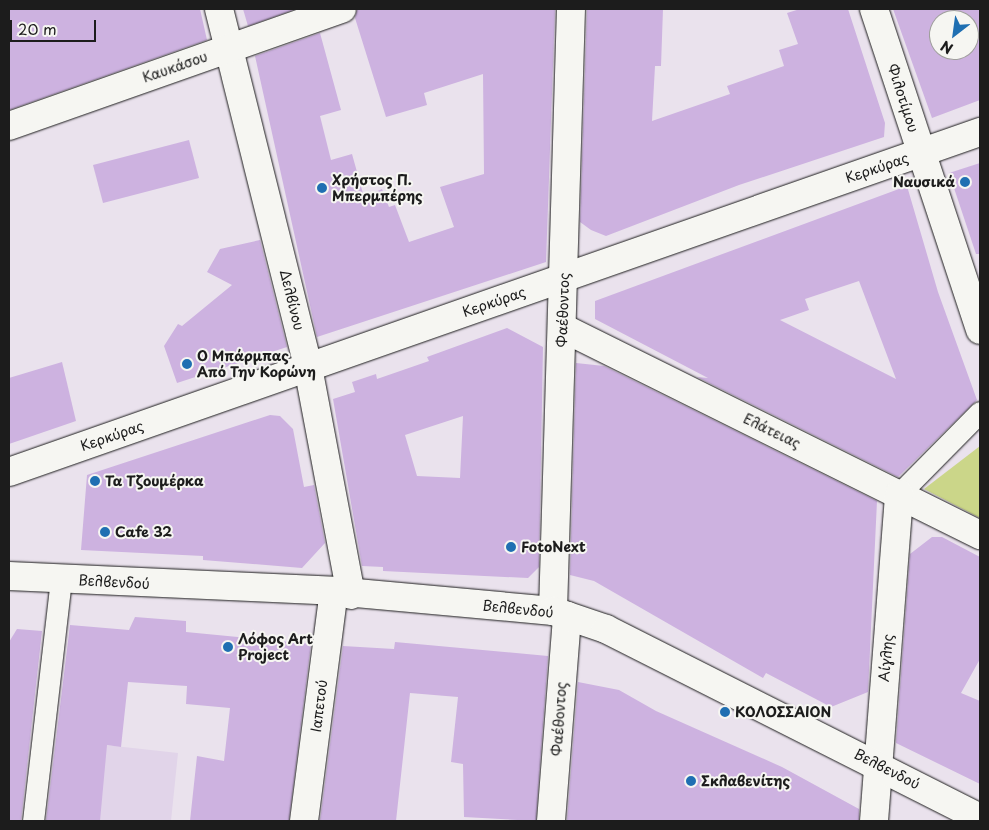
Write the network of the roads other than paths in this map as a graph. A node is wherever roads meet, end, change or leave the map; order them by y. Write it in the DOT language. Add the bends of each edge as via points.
graph roads {
  1 [pos="219,9"];
  2 [pos="342,9"];
  3 [pos="571,9"];
  4 [pos="874,9"];
  5 [pos="229,48"];
  6 [pos="9,126"];
  7 [pos="980,132"];
  8 [pos="920,153"];
  9 [pos="565,278"];
  10 [pos="563,328"];
  11 [pos="980,330"];
  12 [pos="308,367"];
  13 [pos="980,412"];
  14 [pos="9,472"];
  15 [pos="899,494"];
  16 [pos="980,535"];
  17 [pos="9,576"];
  18 [pos="61,579"];
  19 [pos="343,593"];
  20 [pos="560,614"];
  21 [pos="878,763"];
  22 [pos="980,818"];
  23 [pos="33,821"];
  24 [pos="304,821"];
  25 [pos="551,821"];
  26 [pos="874,821"];
  1 -- 5 [label="street, Δελβίνου"];
  2 -- 5 [label="street, Καυκάσου"];
  3 -- 9 [label="street, Φαέθοντος"];
  4 -- 8 [label="street, Φιλοτίμου"];
  5 -- 6 [label="street, Καυκάσου"];
  5 -- 12 [label="street, Δελβίνου"];
  7 -- 8 [label="street, Κερκύρας"];
  8 -- 9 [label="street, Κερκύρας"];
  8 -- 11 [label="street, Φιλοτίμου"];
  9 -- 10 [label="street, Φαέθοντος"];
  9 -- 12 [label="street, Κερκύρας"];
  10 -- 15 [label="street, Ελάτειας"];
  10 -- 20 [label="street, Φαέθοντος"];
  12 -- 14 [label="street, Κερκύρας"];
  12 -- 19 [label="street, Δελβίνου"];
  13 -- 15 [label="street"];
  15 -- 16 [label="street, Ελάτειας"];
  15 -- 21 [label="street, Αίγλης"];
  17 -- 18 [label="street, Βελβενδού"];
  18 -- 19 [label="street, Βελβενδού"];
  18 -- 23 [label="street"];
  19 -- 20 [label="street, Βελβενδού"];
  19 -- 24 [label="street, Ιαπετού"];
  20 -- 21 [label="street, Βελβενδού" via="606,629"];
  20 -- 25 [label="street, Φαέθοντος"];
  21 -- 22 [label="street, Βελβενδού"];
  21 -- 26 [label="street, Αίγλης"];
}
